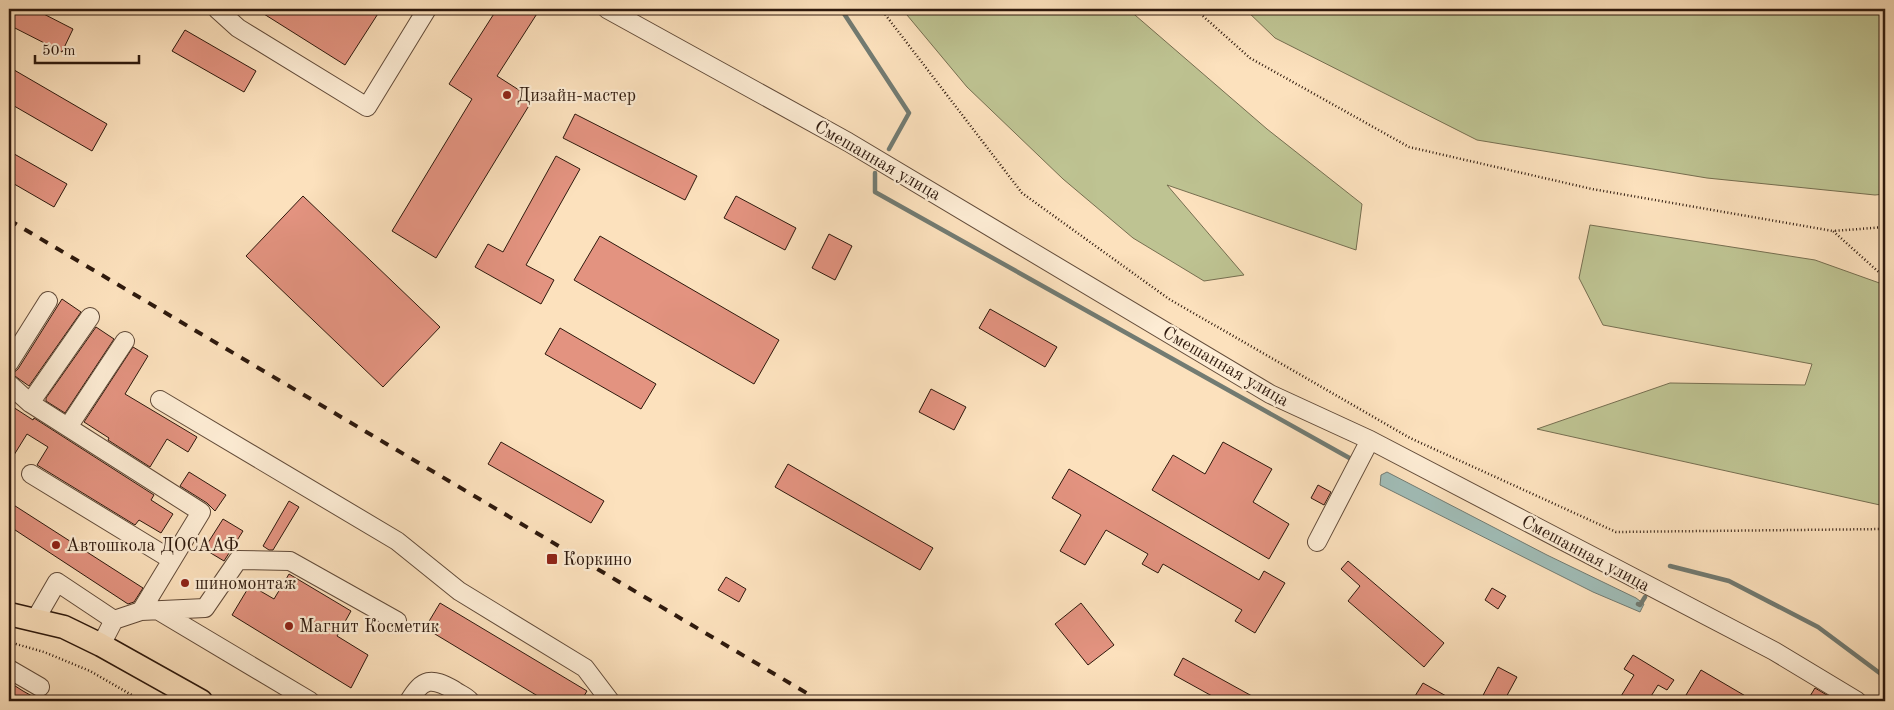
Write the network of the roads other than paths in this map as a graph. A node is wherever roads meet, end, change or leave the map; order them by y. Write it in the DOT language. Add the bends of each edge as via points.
graph roads {
  1 [pos="217,9"];
  2 [pos="427,9"];
  3 [pos="607,9"];
  4 [pos="48,301"];
  5 [pos="90,316"];
  6 [pos="125,341"];
  7 [pos="9,363"];
  8 [pos="9,384"];
  9 [pos="160,400"];
  10 [pos="30,403"];
  11 [pos="68,427"];
  12 [pos="1370,440"];
  13 [pos="31,474"];
  14 [pos="1317,542"];
  15 [pos="172,560"];
  16 [pos="150,611"];
  17 [pos="9,614"];
  18 [pos="35,620"];
  19 [pos="114,620"];
  20 [pos="397,621"];
  21 [pos="101,645"];
  22 [pos="9,670"];
  23 [pos="40,687"];
  24 [pos="201,701"];
  25 [pos="310,701"];
  26 [pos="409,701"];
  27 [pos="470,701"];
  28 [pos="610,701"];
  29 [pos="1858,701"];
  1 -- 2 [label="street" via="238,28 367,107"];
  3 -- 12 [label="street, Смешанная улица" via="848,142 1270,394"];
  4 -- 7 [label="street"];
  5 -- 10 [label="street"];
  6 -- 11 [label="street"];
  8 -- 10 [label="street"];
  9 -- 28 [label="street" via="397,540 458,591 585,668"];
  10 -- 11 [label="street"];
  11 -- 15 [label="street" via="201,512"];
  12 -- 14 [label="street"];
  12 -- 29 [label="street, Смешанная улица" via="1774,651"];
  13 -- 15 [label="street"];
  15 -- 16 [label="street"];
  16 -- 19 [label="street"];
  16 -- 20 [label="street" via="205,608 238,560 290,561"];
  16 -- 25 [label="street"];
  17 -- 18 [label="main road"];
  18 -- 19 [label="street" via="56,582"];
  18 -- 21 [label="main road" via="64,627"];
  19 -- 21 [label="street"];
  21 -- 24 [label="main road"];
  22 -- 23 [label="street"];
  26 -- 27 [label="street" via="416,689 427,682 440,682"];
}
